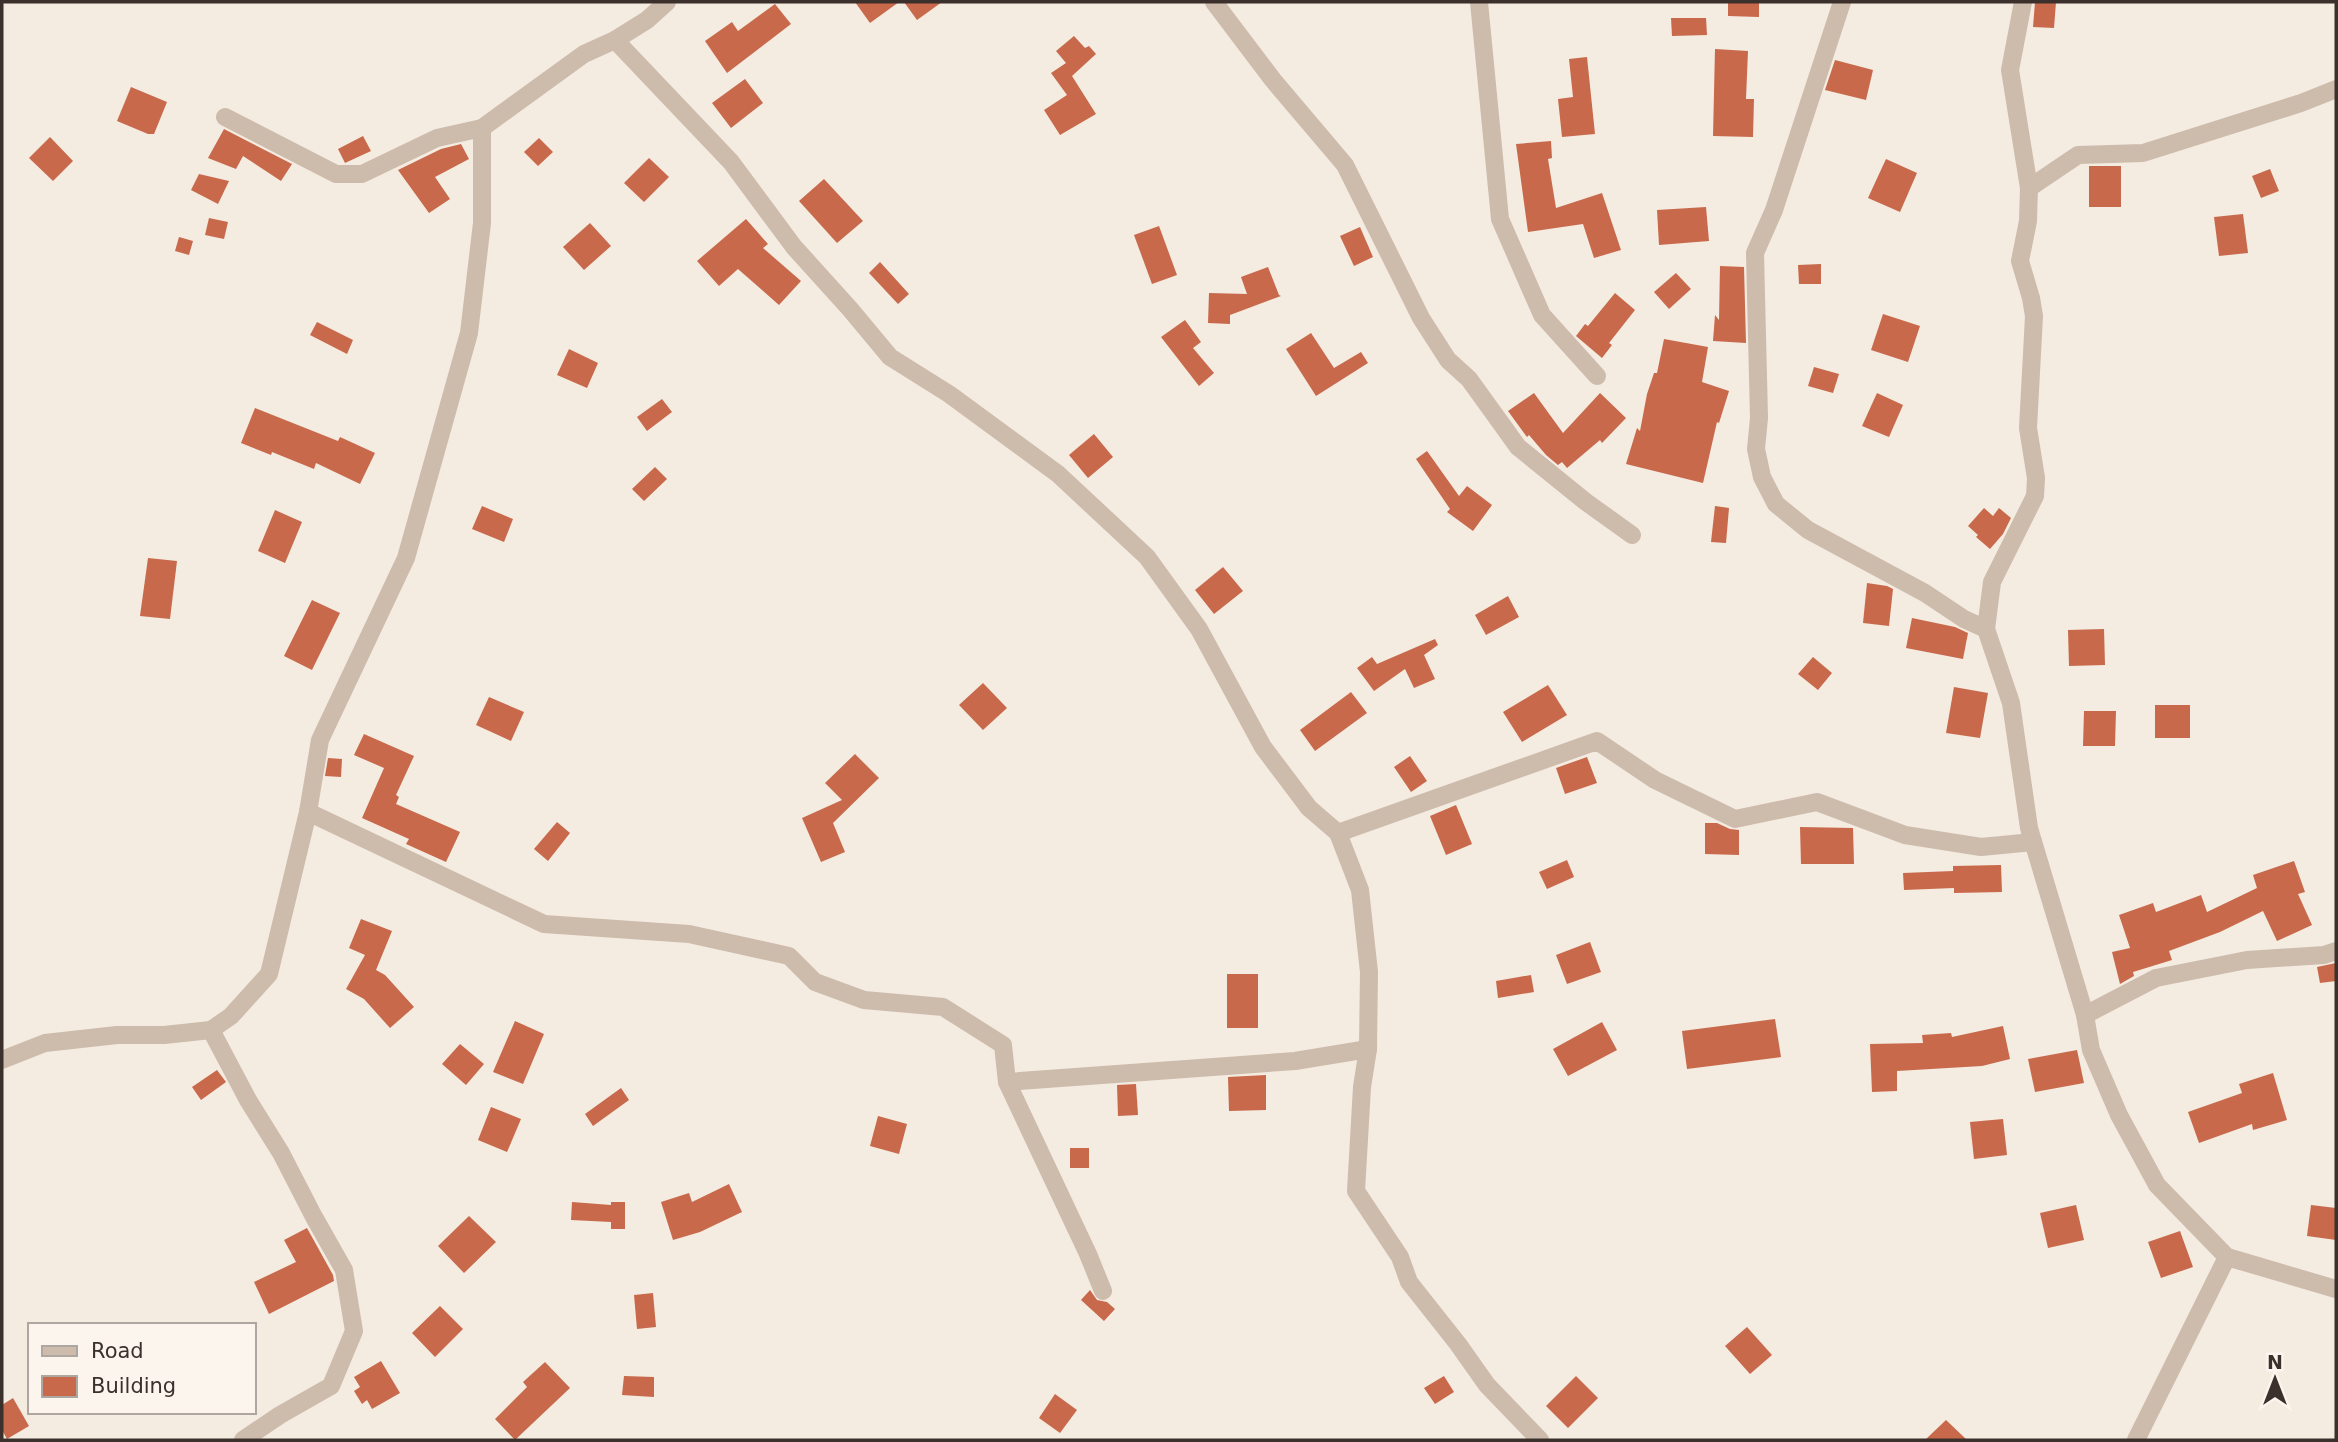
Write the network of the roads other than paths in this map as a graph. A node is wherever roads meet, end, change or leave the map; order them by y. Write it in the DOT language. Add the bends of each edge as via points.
graph roads {
  1 [pos="667,2"];
  2 [pos="1214,2"];
  3 [pos="1479,2"];
  4 [pos="1842,2"];
  5 [pos="2023,2"];
  6 [pos="615,40"];
  7 [pos="2336,89"];
  8 [pos="225,117"];
  9 [pos="482,128"];
  10 [pos="2029,188"];
  11 [pos="1597,376"];
  12 [pos="1632,535"];
  13 [pos="1986,629"];
  14 [pos="308,812"];
  15 [pos="1338,833"];
  16 [pos="2033,842"];
  17 [pos="2336,951"];
  18 [pos="2085,1015"];
  19 [pos="211,1030"];
  20 [pos="1368,1049"];
  21 [pos="2,1060"];
  22 [pos="1007,1082"];
  23 [pos="2227,1257"];
  24 [pos="2336,1289"];
  25 [pos="1103,1291"];
  26 [pos="243,1440"];
  27 [pos="1540,1440"];
  28 [pos="2136,1440"];
  1 -- 6 [label="street"];
  2 -- 12 [label="street" via="1345,165 1421,318 1448,360 1469,379 1518,447"];
  3 -- 11 [label="street" via="1500,219 1542,315"];
  4 -- 13 [label="street" via="1774,211 1755,253 1756,449 1762,477 1776,504 1808,530"];
  5 -- 10 [label="street" via="2010,70"];
  6 -- 9 [label="street" via="584,54"];
  6 -- 15 [label="street" via="731,162 794,247 890,357 1058,474 1147,557 1199,629 1263,747 1309,808"];
  7 -- 10 [label="street" via="2143,153 2078,155"];
  8 -- 9 [label="street" via="336,174 362,174 436,138"];
  9 -- 14 [label="street" via="482,223 469,333 406,558 320,740"];
  10 -- 13 [label="street" via="2020,261 2034,316 2028,428 2035,496 1992,582"];
  13 -- 16 [label="street" via="2011,703"];
  14 -- 19 [label="street" via="269,974 231,1016"];
  14 -- 22 [label="street" via="544,924 689,934 789,956 815,982 864,1000 943,1007 1003,1045"];
  15 -- 16 [label="street" via="1597,741 1655,780 1735,820 1817,802 1905,835 1981,847"];
  15 -- 20 [label="street" via="1360,890 1369,972"];
  16 -- 18 [label="street"];
  17 -- 18 [label="street" via="2247,960 2157,978"];
  18 -- 23 [label="street" via="2091,1050 2157,1185"];
  19 -- 21 [label="street" via="45,1043"];
  19 -- 26 [label="street" via="344,1270 354,1331 331,1386"];
  20 -- 22 [label="street" via="1295,1061"];
  20 -- 27 [label="street" via="1356,1191 1400,1257 1409,1282 1487,1385"];
  22 -- 25 [label="street"];
  23 -- 24 [label="street"];
  23 -- 28 [label="street"];
}
